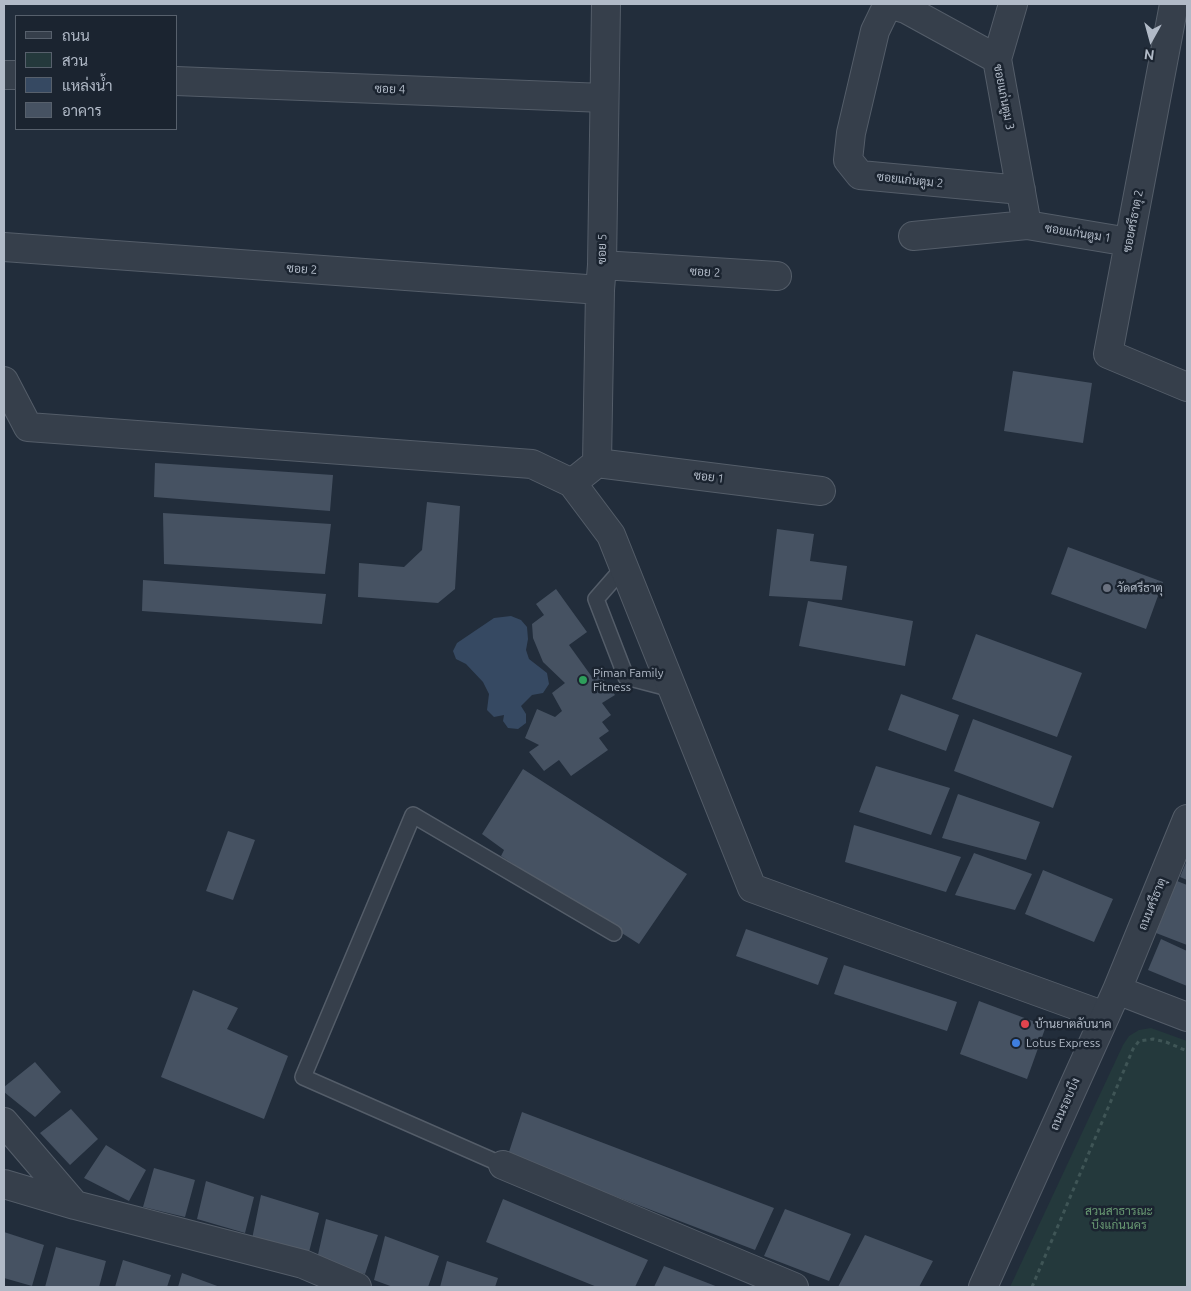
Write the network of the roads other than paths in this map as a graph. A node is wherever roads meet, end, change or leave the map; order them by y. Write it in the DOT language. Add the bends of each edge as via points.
graph roads {
  1 [pos="606,4"];
  2 [pos="1014,4"];
  3 [pos="1174,4"];
  4 [pos="898,5"];
  5 [pos="997,59"];
  6 [pos="178,81"];
  7 [pos="604,98"];
  8 [pos="1021,190"];
  9 [pos="1027,225"];
  10 [pos="913,236"];
  11 [pos="1129,242"];
  12 [pos="4,247"];
  13 [pos="777,276"];
  14 [pos="601,278"];
  15 [pos="4,381"];
  16 [pos="1187,387"];
  17 [pos="596,463"];
  18 [pos="572,483"];
  19 [pos="821,491"];
  20 [pos="624,567"];
  21 [pos="672,689"];
  22 [pos="1187,819"];
  23 [pos="614,933"];
  24 [pos="1117,990"];
  25 [pos="1105,1016"];
  26 [pos="1187,1017"];
  27 [pos="4,1122"];
  28 [pos="503,1166"];
  29 [pos="4,1184"];
  30 [pos="75,1205"];
  31 [pos="357,1287"];
  32 [pos="794,1287"];
  33 [pos="982,1287"];
  1 -- 7 [label="street, ซอย 5"];
  2 -- 5 [label="street"];
  3 -- 11 [label="street, ซอยศรีธาตุ 2"];
  4 -- 5 [label="street, ซอยแก่นตูม 3"];
  4 -- 8 [label="street, ซอยแก่นตูม 2" via="875,31 851,133 848,160 860,175"];
  5 -- 8 [label="street, ซอยแก่นตูม 3"];
  6 -- 7 [label="street, ซอย 4"];
  7 -- 14 [label="street, ซอย 5"];
  8 -- 9 [label="street, ซอยแก่นตูม 3"];
  9 -- 10 [label="street, ซอยแก่นตูม 1"];
  9 -- 11 [label="street, ซอยแก่นตูม 1"];
  11 -- 16 [label="street, ซอยศรีธาตุ 2" via="1108,354"];
  12 -- 14 [label="street, ซอย 2"];
  13 -- 14 [label="street, ซอย 2"];
  14 -- 17 [label="street, ซอย 5"];
  15 -- 18 [label="street" via="28,427 532,464"];
  17 -- 18 [label="street"];
  17 -- 19 [label="street, ซอย 1"];
  18 -- 20 [label="street" via="611,534"];
  20 -- 21 [label="street"];
  20 -- 21 [label="lane" via="596,599 626,677"];
  21 -- 25 [label="street" via="752,888"];
  22 -- 24 [label="street, ถนนศรีธาตุ"];
  23 -- 28 [label="lane" via="413,815 303,1076"];
  24 -- 25 [label="street, ถนนรอบบึง"];
  24 -- 26 [label="street"];
  25 -- 33 [label="street, ถนนรอบบึง"];
  27 -- 30 [label="street"];
  28 -- 32 [label="street"];
  29 -- 30 [label="street"];
  30 -- 31 [label="street" via="303,1264"];
}
